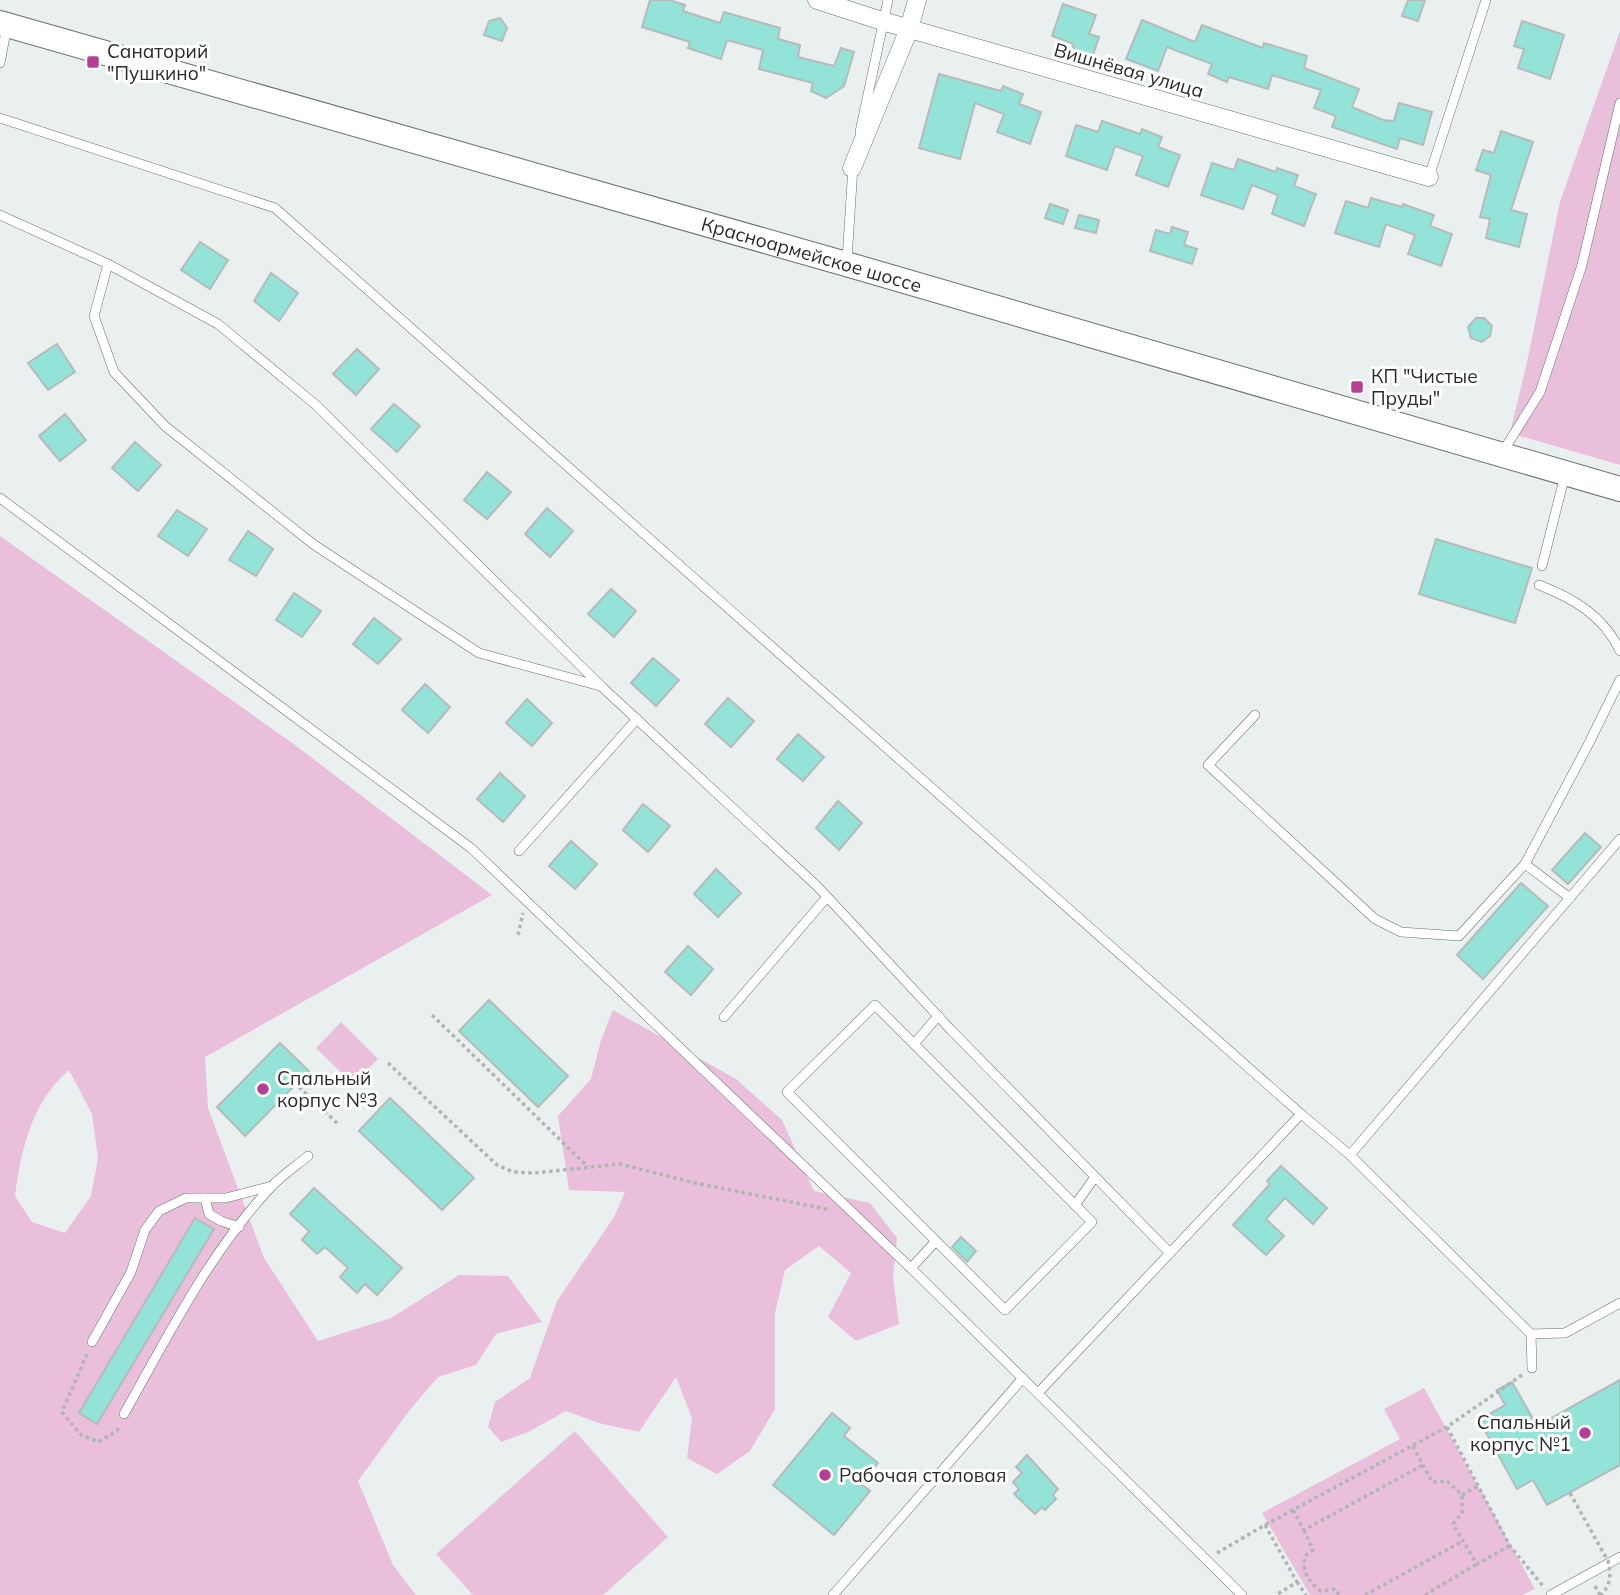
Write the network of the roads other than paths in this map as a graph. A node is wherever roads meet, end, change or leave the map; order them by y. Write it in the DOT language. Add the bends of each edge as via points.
graph roads {
  1 [pos="817,0"];
  2 [pos="888,0"];
  3 [pos="917,0"];
  4 [pos="1486,0"];
  5 [pos="881,21"];
  6 [pos="4,24"];
  7 [pos="909,29"];
  8 [pos="0,63"];
  9 [pos="1620,103"];
  10 [pos="0,118"];
  11 [pos="852,168"];
  12 [pos="1429,177"];
  13 [pos="0,215"];
  14 [pos="108,264"];
  15 [pos="846,264"];
  16 [pos="1501,455"];
  17 [pos="1565,473"];
  18 [pos="1620,489"];
  19 [pos="0,498"];
  20 [pos="1542,566"];
  21 [pos="1539,586"];
  22 [pos="1620,651"];
  23 [pos="1620,681"];
  24 [pos="603,687"];
  25 [pos="1255,715"];
  26 [pos="637,719"];
  27 [pos="1620,839"];
  28 [pos="519,851"];
  29 [pos="1525,864"];
  30 [pos="827,897"];
  31 [pos="1570,898"];
  32 [pos="938,1016"];
  33 [pos="724,1017"];
  34 [pos="914,1044"];
  35 [pos="1301,1114"];
  36 [pos="1350,1155"];
  37 [pos="309,1156"];
  38 [pos="1095,1177"];
  39 [pos="272,1186"];
  40 [pos="205,1198"];
  41 [pos="1075,1205"];
  42 [pos="239,1227"];
  43 [pos="936,1241"];
  44 [pos="1170,1253"];
  45 [pos="911,1268"];
  46 [pos="1620,1303"];
  47 [pos="1531,1334"];
  48 [pos="92,1342"];
  49 [pos="1532,1368"];
  50 [pos="1023,1378"];
  51 [pos="1038,1393"];
  52 [pos="124,1414"];
  53 [pos="1620,1557"];
  54 [pos="833,1595"];
  55 [pos="1242,1595"];
  56 [pos="1551,1595"];
  1 -- 5 [label="street, Вишнёвая улица"];
  2 -- 5 [label="lane"];
  3 -- 7 [label="street"];
  4 -- 12 [label="lane"];
  5 -- 7 [label="street, Вишнёвая улица"];
  5 -- 11 [label="lane"];
  6 -- 8 [label="lane"];
  6 -- 15 [label="main road, Красноармейское шоссе"];
  7 -- 11 [label="street"];
  7 -- 12 [label="street, Вишнёвая улица"];
  9 -- 16 [label="lane" via="1582,265 1540,392"];
  10 -- 35 [label="lane" via="275,208"];
  11 -- 15 [label="lane"];
  13 -- 14 [label="lane"];
  14 -- 24 [label="lane" via="218,324 316,405"];
  14 -- 24 [label="lane" via="94,316 114,372 165,426 313,544 479,653"];
  15 -- 16 [label="main road, Красноармейское шоссе"];
  16 -- 17 [label="main road, Красноармейское шоссе"];
  17 -- 18 [label="main road, Красноармейское шоссе"];
  17 -- 20 [label="lane"];
  19 -- 45 [label="lane" via="471,848"];
  21 -- 22 [label="lane" via="1568,596 1593,614"];
  23 -- 29 [label="lane"];
  24 -- 26 [label="lane"];
  25 -- 29 [label="lane" via="1208,765 1375,919 1401,932 1459,936"];
  26 -- 28 [label="lane"];
  26 -- 30 [label="lane"];
  27 -- 31 [label="lane"];
  29 -- 31 [label="lane"];
  30 -- 32 [label="lane"];
  30 -- 33 [label="lane"];
  31 -- 36 [label="lane"];
  32 -- 34 [label="lane"];
  32 -- 38 [label="lane"];
  34 -- 41 [label="lane"];
  34 -- 43 [label="lane" via="874,1005 787,1093"];
  35 -- 36 [label="lane"];
  35 -- 44 [label="lane"];
  36 -- 47 [label="lane"];
  37 -- 39 [label="lane"];
  38 -- 41 [label="lane"];
  38 -- 44 [label="lane"];
  39 -- 40 [label="lane" via="226,1198"];
  39 -- 42 [label="lane"];
  40 -- 42 [label="lane" via="209,1214"];
  40 -- 48 [label="lane" via="186,1198 159,1211 145,1230 131,1272"];
  41 -- 43 [label="lane" via="1092,1222 1004,1310"];
  42 -- 52 [label="lane" via="185,1305"];
  43 -- 45 [label="lane"];
  44 -- 51 [label="lane"];
  45 -- 50 [label="lane"];
  46 -- 47 [label="lane" via="1565,1333"];
  47 -- 49 [label="lane"];
  50 -- 51 [label="lane"];
  50 -- 54 [label="lane"];
  51 -- 55 [label="lane"];
  53 -- 56 [label="lane"];
}
